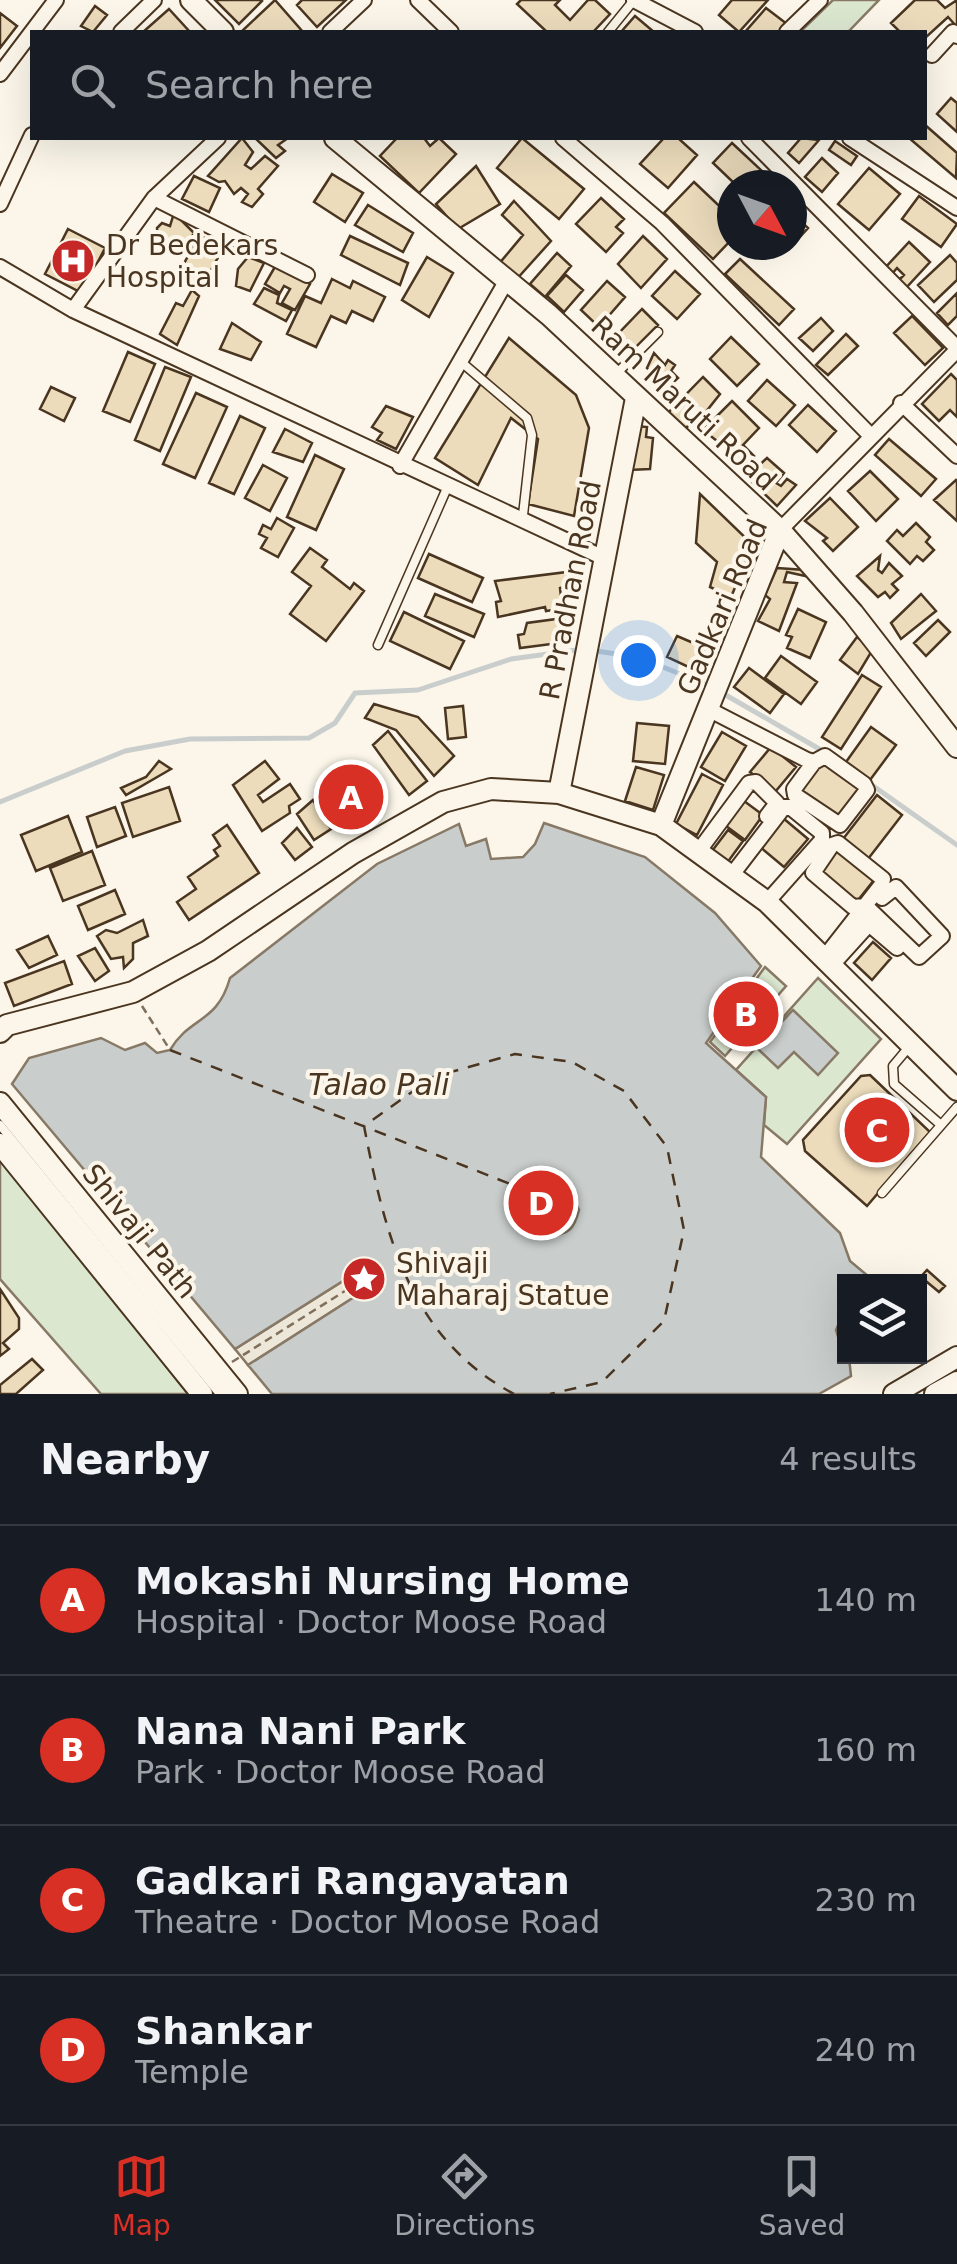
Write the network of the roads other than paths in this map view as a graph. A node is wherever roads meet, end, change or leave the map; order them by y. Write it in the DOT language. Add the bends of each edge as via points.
graph roads {
  1 [pos="56,0"];
  2 [pos="154,0"];
  3 [pos="191,0"];
  4 [pos="364,0"];
  5 [pos="418,0"];
  6 [pos="634,0"];
  7 [pos="820,0"];
  8 [pos="33,30"];
  9 [pos="123,30"];
  10 [pos="222,30"];
  11 [pos="332,30"];
  12 [pos="449,30"];
  13 [pos="610,30"];
  14 [pos="691,30"];
  15 [pos="789,30"];
  16 [pos="30,34"];
  17 [pos="957,36"];
  18 [pos="932,54"];
  19 [pos="0,74"];
  20 [pos="30,139"];
  21 [pos="216,140"];
  22 [pos="337,140"];
  23 [pos="566,140"];
  24 [pos="751,140"];
  25 [pos="853,140"];
  26 [pos="154,198"];
  27 [pos="0,204"];
  28 [pos="957,208"];
  29 [pos="0,267"];
  30 [pos="307,275"];
  31 [pos="507,280"];
  32 [pos="73,310"];
  33 [pos="658,332"];
  34 [pos="955,355"];
  35 [pos="460,360"];
  36 [pos="614,376"];
  37 [pos="636,398"];
  38 [pos="901,403"];
  39 [pos="870,435"];
  40 [pos="957,456"];
  41 [pos="400,466"];
  42 [pos="447,488"];
  43 [pos="524,515"];
  44 [pos="780,530"];
  45 [pos="604,558"];
  46 [pos="378,645"];
  47 [pos="708,710"];
  48 [pos="957,747"];
  49 [pos="811,761"];
  50 [pos="560,793"];
  51 [pos="784,796"];
  52 [pos="661,826"];
  53 [pos="698,852"];
  54 [pos="728,873"];
  55 [pos="767,902"];
  56 [pos="866,914"];
  57 [pos="896,948"];
  58 [pos="827,962"];
  59 [pos="2,1027"];
  60 [pos="910,1047"];
  61 [pos="957,1090"];
  62 [pos="0,1103"];
  63 [pos="957,1108"];
  64 [pos="0,1125"];
  65 [pos="941,1126"];
  66 [pos="0,1144"];
  67 [pos="882,1193"];
  68 [pos="957,1358"];
  69 [pos="957,1382"];
  70 [pos="202,1394"];
  71 [pos="220,1394"];
  72 [pos="237,1394"];
  73 [pos="894,1394"];
  74 [pos="934,1394"];
  1 -- 8 [label="street"];
  2 -- 9 [label="street"];
  3 -- 10 [label="main road"];
  4 -- 11 [label="street"];
  5 -- 12 [label="street"];
  6 -- 13 [label="lane"];
  6 -- 14 [label="street"];
  7 -- 15 [label="street"];
  16 -- 19 [label="street"];
  17 -- 18 [label="street" via="953,32"];
  20 -- 27 [label="street"];
  21 -- 26 [label="street"];
  22 -- 31 [label="main road, Ram Maruti Road"];
  23 -- 39 [label="street" via="662,223"];
  24 -- 34 [label="street"];
  25 -- 28 [label="street"];
  26 -- 30 [label="street"];
  26 -- 32 [label="street"];
  29 -- 32 [label="street"];
  31 -- 35 [label="street"];
  31 -- 36 [label="main road, Ram Maruti Road"];
  32 -- 41 [label="street"];
  33 -- 36 [label="lane"];
  34 -- 38 [label="street, Gadkari Road"];
  35 -- 41 [label="street"];
  35 -- 43 [label="lane" via="529,422"];
  36 -- 37 [label="main road, Ram Maruti Road"];
  37 -- 44 [label="main road, Ram Maruti Road"];
  37 -- 45 [label="main road, R Pradhan Road"];
  38 -- 39 [label="street, Gadkari Road"];
  38 -- 40 [label="street"];
  39 -- 44 [label="street, Gadkari Road"];
  41 -- 42 [label="street"];
  42 -- 45 [label="street"];
  42 -- 46 [label="lane"];
  44 -- 47 [label="main road, Gadkari Road"];
  44 -- 48 [label="main road, Ram Maruti Road"];
  45 -- 50 [label="main road, R Pradhan Road"];
  47 -- 49 [label="street"];
  47 -- 52 [label="main road, Gadkari Road"];
  49 -- 49 [label="street" via="824,756 868,790 840,825 795,795"];
  49 -- 51 [label="street"];
  50 -- 52 [label="main road"];
  50 -- 59 [label="main road" via="491,789 443,802 133,992"];
  52 -- 53 [label="main road"];
  53 -- 54 [label="main road"];
  53 -- 54 [label="street" via="756,782 777,803"];
  54 -- 55 [label="main road"];
  54 -- 55 [label="street" via="784,807 790,808 822,840"];
  55 -- 58 [label="main road"];
  56 -- 56 [label="street" via="883,879 832,845 813,874"];
  56 -- 56 [label="street" via="896,887 942,936 920,957"];
  56 -- 57 [label="street"];
  56 -- 58 [label="street"];
  58 -- 60 [label="main road"];
  60 -- 61 [label="main road"];
  60 -- 65 [label="lane" via="893,1066 894,1084"];
  62 -- 72 [label="main road, Shivaji Path"];
  63 -- 65 [label="lane"];
  64 -- 71 [label="lane"];
  65 -- 67 [label="lane"];
  66 -- 70 [label="main road, Shivaji Path"];
  68 -- 73 [label="main road"];
  69 -- 74 [label="main road"];
}
